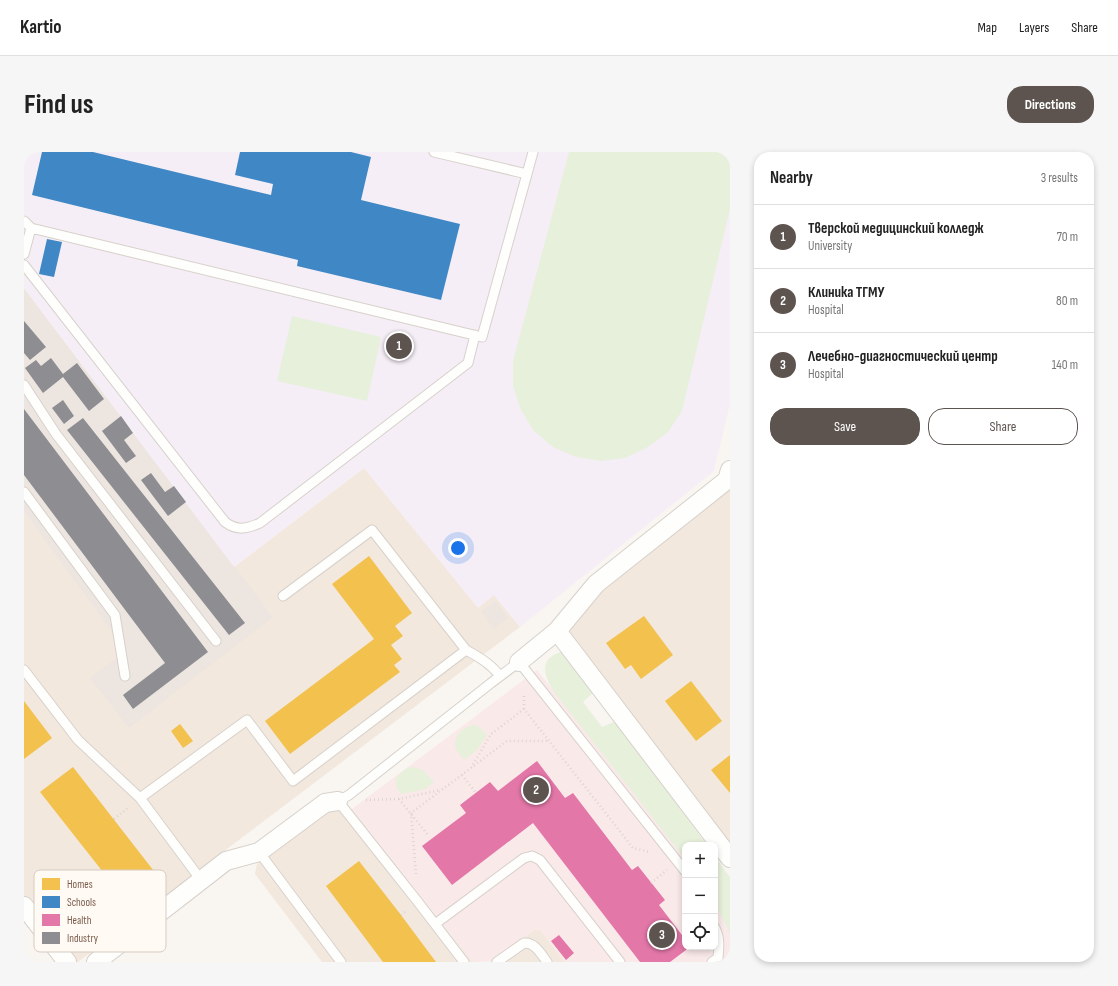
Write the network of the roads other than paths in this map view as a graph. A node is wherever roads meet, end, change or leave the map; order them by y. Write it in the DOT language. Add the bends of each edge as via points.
graph roads {
  1 [pos="434,152"];
  2 [pos="533,152"];
  3 [pos="527,174"];
  4 [pos="27,224"];
  5 [pos="24,254"];
  6 [pos="24,264"];
  7 [pos="475,335"];
  8 [pos="24,385"];
  9 [pos="729,477"];
  10 [pos="24,492"];
  11 [pos="283,596"];
  12 [pos="557,630"];
  13 [pos="216,641"];
  14 [pos="466,650"];
  15 [pos="519,662"];
  16 [pos="24,670"];
  17 [pos="125,676"];
  18 [pos="500,676"];
  19 [pos="140,798"];
  20 [pos="341,804"];
  21 [pos="258,852"];
  22 [pos="730,858"];
  23 [pos="682,866"];
  24 [pos="201,880"];
  25 [pos="24,906"];
  26 [pos="166,907"];
  27 [pos="34,919"];
  28 [pos="435,924"];
  29 [pos="718,939"];
  30 [pos="59,952"];
  31 [pos="109,952"];
  32 [pos="67,962"];
  33 [pos="96,962"];
  34 [pos="342,962"];
  35 [pos="464,962"];
  36 [pos="497,962"];
  37 [pos="547,962"];
  38 [pos="620,962"];
  39 [pos="712,962"];
  1 -- 3 [label="lane"];
  2 -- 3 [label="lane"];
  3 -- 7 [label="lane" via="482,337"];
  4 -- 5 [label="lane"];
  4 -- 7 [label="lane"];
  6 -- 7 [label="lane" via="225,522 242,529 260,523 468,363"];
  8 -- 13 [label="lane" via="56,434"];
  9 -- 12 [label="street" via="596,584"];
  10 -- 17 [label="lane" via="115,615"];
  11 -- 14 [label="lane" via="372,530"];
  12 -- 15 [label="street"];
  12 -- 22 [label="street"];
  14 -- 18 [label="lane" via="494,668"];
  14 -- 19 [label="lane" via="293,781 247,720"];
  15 -- 18 [label="lane"];
  15 -- 23 [label="lane"];
  16 -- 19 [label="lane" via="78,740"];
  18 -- 20 [label="lane"];
  19 -- 24 [label="lane"];
  20 -- 21 [label="street" via="325,803"];
  20 -- 28 [label="lane"];
  21 -- 24 [label="street" via="226,861"];
  21 -- 34 [label="lane"];
  24 -- 26 [label="street"];
  25 -- 27 [label="street"];
  28 -- 35 [label="lane"];
  28 -- 38 [label="lane" via="524,858 532,856 540,860"];
  29 -- 39 [label="lane" via="718,958"];
  30 -- 32 [label="street"];
  31 -- 33 [label="street"];
  36 -- 37 [label="lane" via="528,942 535,946"];
}
